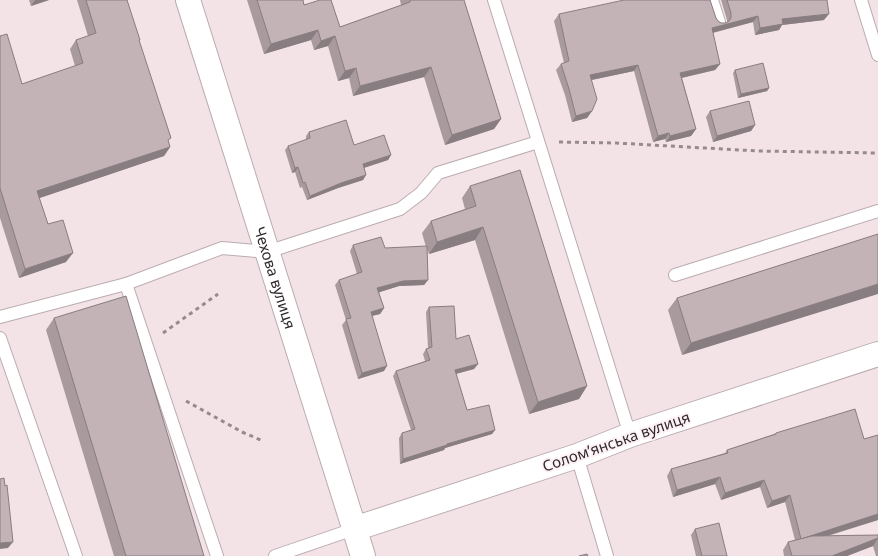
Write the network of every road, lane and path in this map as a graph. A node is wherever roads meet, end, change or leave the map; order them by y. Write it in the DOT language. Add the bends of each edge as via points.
graph roads {
  1 [pos="188,0"];
  2 [pos="494,0"];
  3 [pos="712,0"];
  4 [pos="861,0"];
  5 [pos="719,22"];
  6 [pos="878,55"];
  7 [pos="538,142"];
  8 [pos="878,153"];
  9 [pos="878,211"];
  10 [pos="267,252"];
  11 [pos="675,275"];
  12 [pos="126,284"];
  13 [pos="218,294"];
  14 [pos="0,317"];
  15 [pos="0,338"];
  16 [pos="147,345"];
  17 [pos="878,354"];
  18 [pos="162,389"];
  19 [pos="630,435"];
  20 [pos="263,441"];
  21 [pos="577,456"];
  22 [pos="354,529"];
  23 [pos="76,556"];
  24 [pos="217,556"];
  25 [pos="276,556"];
  26 [pos="362,556"];
  27 [pos="607,556"];
  1 -- 10 [label="street, Чехова вулиця"];
  2 -- 7 [label="lane"];
  3 -- 5 [label="lane"];
  4 -- 6 [label="lane"];
  7 -- 8 [label="path"];
  7 -- 10 [label="lane" via="438,172 421,193 400,209"];
  7 -- 19 [label="lane"];
  9 -- 11 [label="lane"];
  10 -- 12 [label="lane" via="222,248"];
  10 -- 22 [label="street, Чехова вулиця"];
  12 -- 14 [label="lane"];
  12 -- 16 [label="lane"];
  13 -- 16 [label="path"];
  15 -- 23 [label="lane"];
  16 -- 18 [label="lane"];
  17 -- 19 [label="street, Соломʼянська вулиця"];
  18 -- 20 [label="path"];
  18 -- 24 [label="lane"];
  19 -- 21 [label="street, Соломʼянська вулиця"];
  21 -- 22 [label="street, Соломʼянська вулиця"];
  21 -- 27 [label="lane"];
  22 -- 25 [label="lane"];
  22 -- 26 [label="street, Чехова вулиця"];
}
